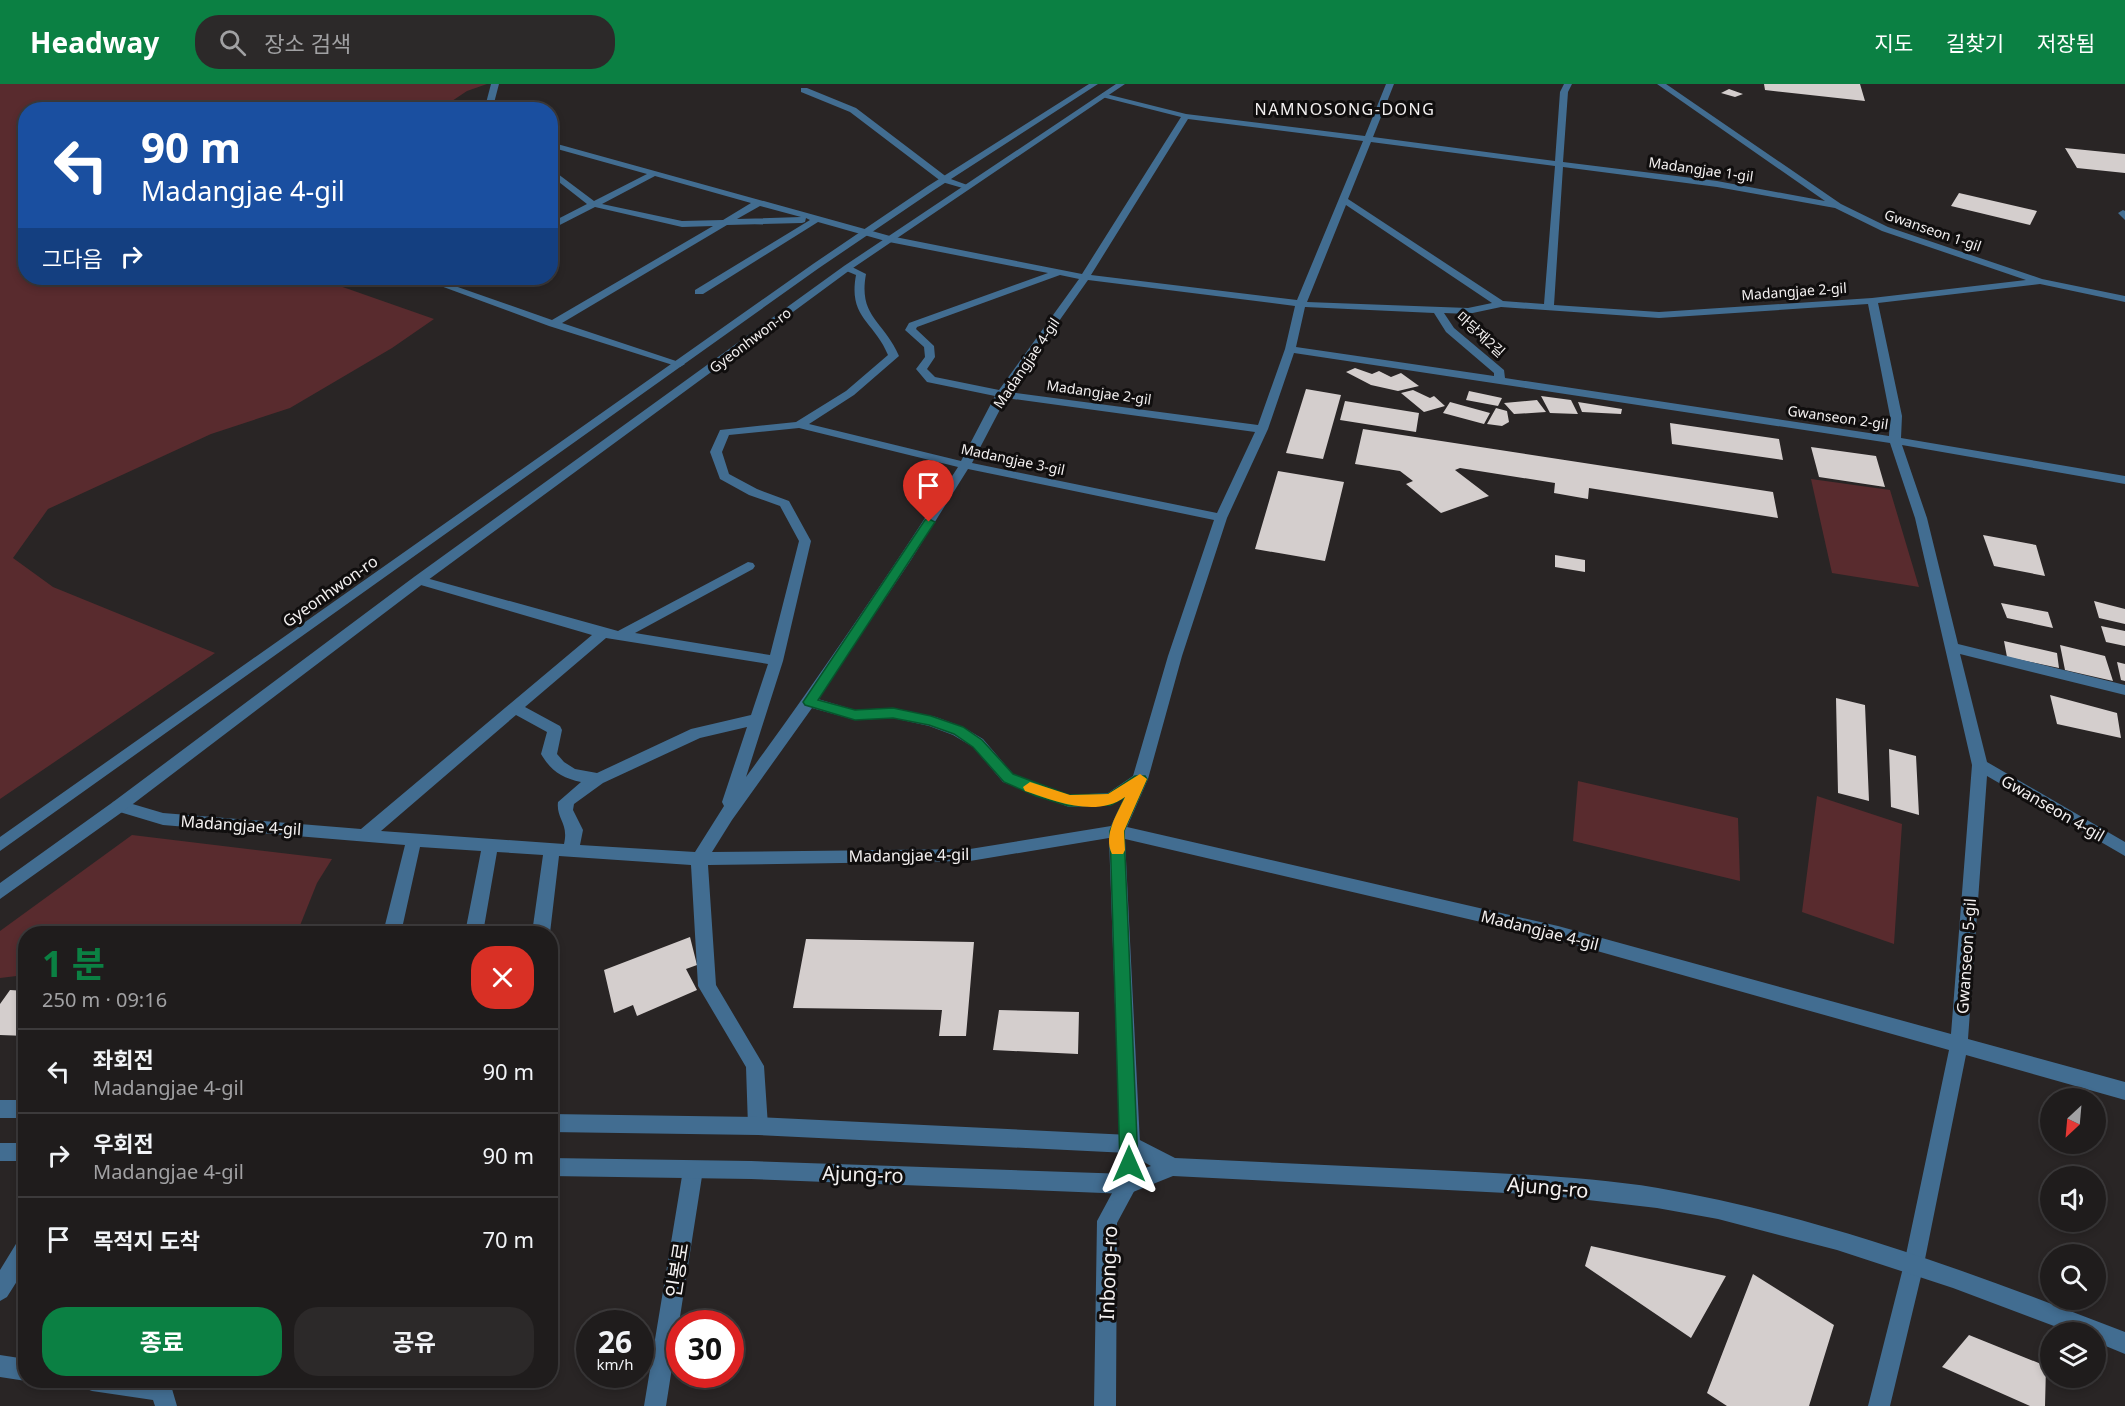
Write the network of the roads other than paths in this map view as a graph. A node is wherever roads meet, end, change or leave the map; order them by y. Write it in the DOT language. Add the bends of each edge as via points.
graph roads {
  1 [pos="495,84"];
  2 [pos="1094,84"];
  3 [pos="1121,84"];
  4 [pos="1390,84"];
  5 [pos="1661,84"];
  6 [pos="1566,88"];
  7 [pos="804,90"];
  8 [pos="1105,95"];
  9 [pos="490,102"];
  10 [pos="1186,116"];
  11 [pos="1368,138"];
  12 [pos="558,146"];
  13 [pos="1560,165"];
  14 [pos="655,173"];
  15 [pos="558,176"];
  16 [pos="945,180"];
  17 [pos="966,186"];
  18 [pos="1344,200"];
  19 [pos="758,203"];
  20 [pos="592,204"];
  21 [pos="1838,206"];
  22 [pos="817,219"];
  23 [pos="558,223"];
  24 [pos="723,223"];
  25 [pos="867,233"];
  26 [pos="889,239"];
  27 [pos="847,268"];
  28 [pos="1060,272"];
  29 [pos="1085,277"];
  30 [pos="2040,281"];
  31 [pos="443,285"];
  32 [pos="699,292"];
  33 [pos="2125,299"];
  34 [pos="1872,301"];
  35 [pos="1301,304"];
  36 [pos="1501,304"];
  37 [pos="1550,308"];
  38 [pos="1437,310"];
  39 [pos="553,324"];
  40 [pos="1290,349"];
  41 [pos="680,364"];
  42 [pos="1498,381"];
  43 [pos="1002,394"];
  44 [pos="799,425"];
  45 [pos="1262,429"];
  46 [pos="1895,440"];
  47 [pos="965,465"];
  48 [pos="2125,480"];
  49 [pos="1221,518"];
  50 [pos="748,566"];
  51 [pos="419,580"];
  52 [pos="603,633"];
  53 [pos="619,636"];
  54 [pos="1952,647"];
  55 [pos="776,661"];
  56 [pos="2125,690"];
  57 [pos="809,702"];
  58 [pos="514,708"];
  59 [pos="757,719"];
  60 [pos="1980,765"];
  61 [pos="598,779"];
  62 [pos="1140,779"];
  63 [pos="119,806"];
  64 [pos="726,816"];
  65 [pos="1117,831"];
  66 [pos="365,835"];
  67 [pos="414,840"];
  68 [pos="0,845"];
  69 [pos="490,845"];
  70 [pos="552,849"];
  71 [pos="571,850"];
  72 [pos="2125,850"];
  73 [pos="699,859"];
  74 [pos="0,892"];
  75 [pos="394,926"];
  76 [pos="475,926"];
  77 [pos="542,926"];
  78 [pos="1959,1044"];
  79 [pos="2125,1091"];
  80 [pos="0,1109"];
  81 [pos="18,1109"];
  82 [pos="558,1123"];
  83 [pos="758,1126"];
  84 [pos="1130,1144"];
  85 [pos="0,1152"];
  86 [pos="18,1152"];
  87 [pos="558,1167"];
  88 [pos="1173,1167"];
  89 [pos="693,1170"];
  90 [pos="1128,1184"];
  91 [pos="18,1260"];
  92 [pos="1914,1264"];
  93 [pos="0,1290"];
  94 [pos="2125,1343"];
  95 [pos="0,1366"];
  96 [pos="18,1369"];
  97 [pos="148,1388"];
  98 [pos="166,1406"];
  99 [pos="655,1406"];
  100 [pos="1105,1406"];
  101 [pos="1879,1406"];
  1 -- 9 [label="street"];
  2 -- 16 [label="street, Gyeonhwon-ro"];
  3 -- 8 [label="street, Gyeonhwon-ro"];
  4 -- 11 [label="street"];
  5 -- 21 [label="street, Gwanseon 1-gil"];
  6 -- 13 [label="street"];
  7 -- 16 [label="street" via="853,110"];
  8 -- 10 [label="street, Madangjae 1-gil"];
  8 -- 17 [label="street, Gyeonhwon-ro"];
  10 -- 11 [label="street, Madangjae 1-gil"];
  10 -- 29 [label="street, Madangjae 4-gil"];
  11 -- 13 [label="street, Madangjae 1-gil"];
  11 -- 18 [label="street"];
  12 -- 14 [label="street"];
  13 -- 21 [label="street, Madangjae 1-gil" via="1717,184"];
  13 -- 37 [label="street"];
  14 -- 19 [label="street"];
  14 -- 20 [label="street"];
  15 -- 20 [label="street"];
  16 -- 17 [label="street"];
  16 -- 25 [label="street, Gyeonhwon-ro"];
  17 -- 26 [label="street, Gyeonhwon-ro"];
  18 -- 35 [label="street"];
  18 -- 36 [label="street, Madangjae 2-gil"];
  19 -- 22 [label="street"];
  19 -- 24 [label="street"];
  20 -- 23 [label="street"];
  20 -- 24 [label="street" via="682,224"];
  21 -- 30 [label="street, Gwanseon 1-gil" via="1885,229"];
  22 -- 24 [label="street"];
  22 -- 25 [label="street"];
  22 -- 32 [label="street"];
  24 -- 39 [label="street"];
  25 -- 26 [label="street"];
  25 -- 41 [label="street, Gyeonhwon-ro"];
  26 -- 27 [label="street, Gyeonhwon-ro"];
  26 -- 28 [label="street, Madangjae 2-gil"];
  27 -- 44 [label="street, Madangjae 3-gil" via="861,274 856,289 859,308 889,341 894,356 850,393"];
  27 -- 51 [label="street, Gyeonhwon-ro"];
  28 -- 29 [label="street, Madangjae 2-gil"];
  28 -- 43 [label="street, Madangjae 2-gil" via="928,318 910,330 929,346 930,357 921,369 931,380"];
  29 -- 35 [label="street, Madangjae 2-gil"];
  29 -- 43 [label="street, Madangjae 4-gil"];
  30 -- 33 [label="street, Gwanseon 1-gil"];
  30 -- 34 [label="street, Madangjae 2-gil"];
  31 -- 39 [label="street"];
  34 -- 37 [label="street, Madangjae 2-gil" via="1659,315"];
  34 -- 46 [label="street, Gwanseon 5-gil" via="1896,416"];
  35 -- 38 [label="street, Madangjae 2-gil"];
  35 -- 40 [label="street"];
  36 -- 37 [label="street, Madangjae 2-gil"];
  36 -- 38 [label="street, Madangjae 2-gil" via="1468,311"];
  38 -- 42 [label="street, 마당재2길" via="1450,330 1500,372"];
  39 -- 41 [label="street"];
  40 -- 42 [label="street"];
  40 -- 45 [label="street"];
  41 -- 68 [label="street, Gyeonhwon-ro"];
  42 -- 46 [label="street, Gwanseon 2-gil"];
  43 -- 45 [label="street, Madangjae 2-gil"];
  43 -- 47 [label="street, Madangjae 4-gil"];
  44 -- 47 [label="street, Madangjae 3-gil"];
  44 -- 55 [label="street, Madangjae 3-gil" via="724,432 716,452 724,476 785,504 805,541"];
  45 -- 49 [label="street"];
  46 -- 48 [label="street, Gwanseon 2-gil"];
  46 -- 54 [label="street, Gwanseon 5-gil" via="1921,518"];
  47 -- 49 [label="street, Madangjae 3-gil"];
  47 -- 57 [label="street, Madangjae 4-gil"];
  49 -- 62 [label="street" via="1175,656"];
  50 -- 53 [label="street"];
  51 -- 52 [label="street"];
  51 -- 63 [label="street, Gyeonhwon-ro"];
  52 -- 53 [label="street"];
  52 -- 58 [label="street"];
  53 -- 55 [label="street"];
  54 -- 56 [label="street"];
  54 -- 60 [label="street, Gwanseon 5-gil"];
  55 -- 59 [label="street"];
  57 -- 62 [label="street" via="855,715 903,715 958,731 978,743 1008,778 1069,801 1111,799"];
  57 -- 64 [label="street, Madangjae 4-gil"];
  58 -- 61 [label="street" via="555,730 549,754 555,765 565,773"];
  58 -- 66 [label="street"];
  59 -- 61 [label="street" via="696,733"];
  59 -- 64 [label="street"];
  60 -- 72 [label="street, Gwanseon 4-gil"];
  60 -- 78 [label="street, Gwanseon 5-gil"];
  61 -- 71 [label="street" via="566,802 565,810 575,830"];
  62 -- 65 [label="street"];
  63 -- 66 [label="street, Madangjae 4-gil" via="163,819"];
  63 -- 74 [label="street, Gyeonhwon-ro"];
  64 -- 73 [label="street, Madangjae 4-gil"];
  65 -- 73 [label="street, Madangjae 4-gil" via="970,855"];
  65 -- 78 [label="street, Madangjae 4-gil" via="1558,933"];
  65 -- 84 [label="street"];
  66 -- 67 [label="street, Madangjae 4-gil"];
  67 -- 69 [label="street, Madangjae 4-gil"];
  67 -- 75 [label="street"];
  69 -- 70 [label="street, Madangjae 4-gil"];
  69 -- 76 [label="street"];
  70 -- 71 [label="street, Madangjae 4-gil"];
  70 -- 77 [label="street"];
  71 -- 73 [label="street, Madangjae 4-gil"];
  73 -- 83 [label="street" via="707,986 755,1066"];
  78 -- 79 [label="street"];
  78 -- 92 [label="street, Gwanseon 5-gil"];
  80 -- 81 [label="street"];
  82 -- 83 [label="street, Ajung-ro"];
  83 -- 84 [label="street, Ajung-ro"];
  84 -- 88 [label="street, Ajung-ro"];
  84 -- 90 [label="street, Inbong-ro"];
  85 -- 86 [label="street"];
  87 -- 89 [label="street, Ajung-ro"];
  88 -- 90 [label="street, Ajung-ro"];
  88 -- 92 [label="street, Ajung-ro" via="1554,1186 1657,1198 1761,1219"];
  89 -- 90 [label="street, Ajung-ro"];
  89 -- 99 [label="street, 인봉로"];
  90 -- 100 [label="street, Inbong-ro" via="1107,1221"];
  91 -- 93 [label="street"];
  92 -- 94 [label="street, Ajung-ro"];
  92 -- 101 [label="street"];
  95 -- 96 [label="street"];
  97 -- 98 [label="street" via="162,1390"];
}
